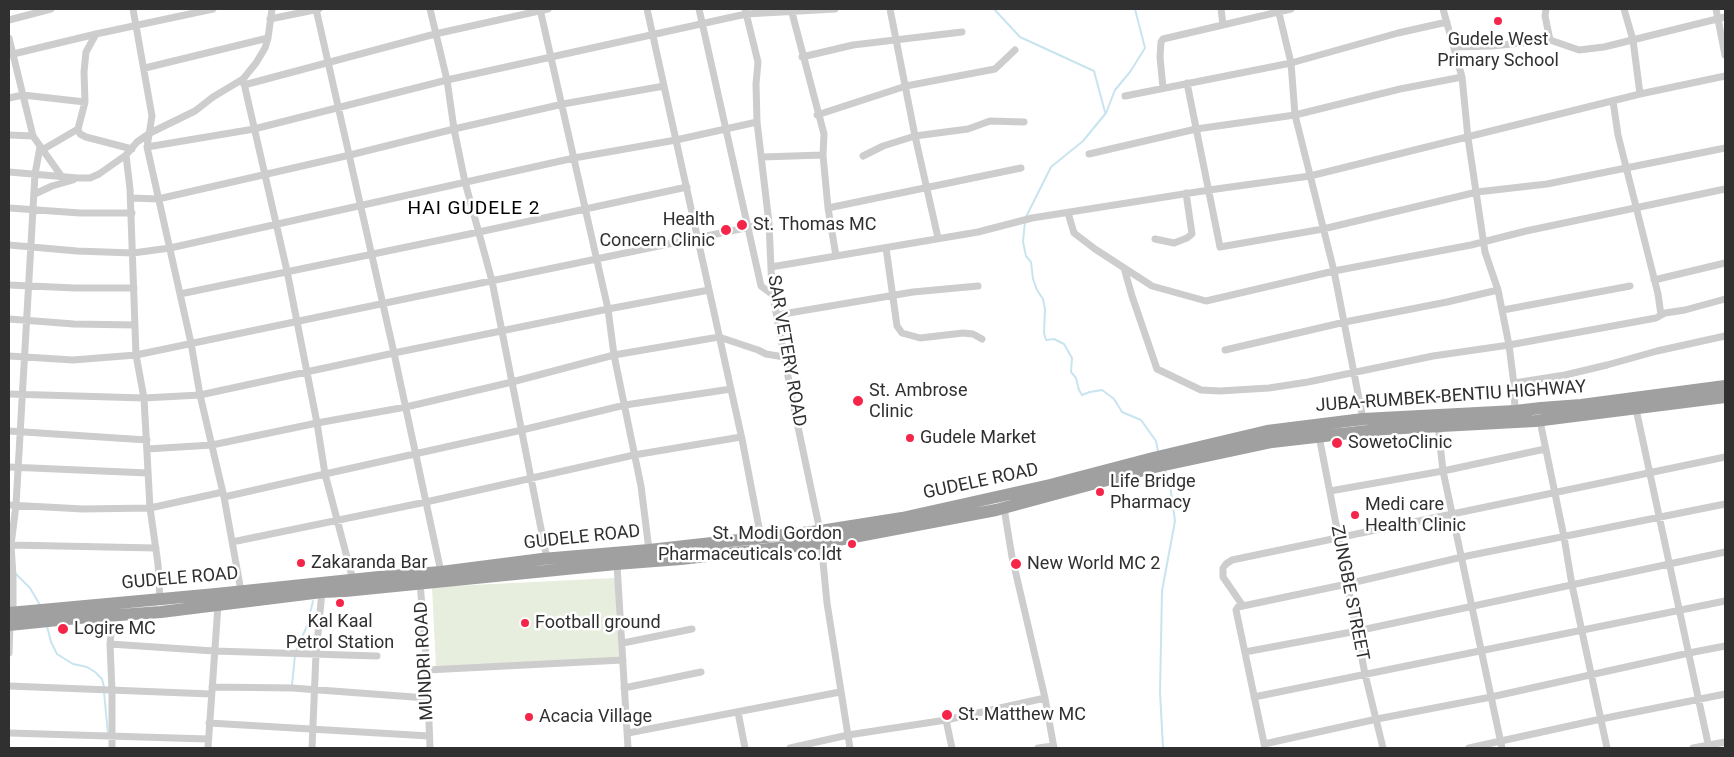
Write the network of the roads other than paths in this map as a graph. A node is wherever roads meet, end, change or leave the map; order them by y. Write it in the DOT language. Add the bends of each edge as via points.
graph roads {
  1 [pos="51,9"];
  2 [pos="132,9"];
  3 [pos="213,9"];
  4 [pos="272,9"];
  5 [pos="317,9"];
  6 [pos="430,9"];
  7 [pos="543,9"];
  8 [pos="647,9"];
  9 [pos="699,9"];
  10 [pos="835,9"];
  11 [pos="890,9"];
  12 [pos="1221,9"];
  13 [pos="1291,9"];
  14 [pos="1443,9"];
  15 [pos="1546,9"];
  16 [pos="1624,9"];
  17 [pos="1716,9"];
  18 [pos="1279,10"];
  19 [pos="746,11"];
  20 [pos="792,11"];
  21 [pos="1722,17"];
  22 [pos="270,19"];
  23 [pos="9,20"];
  24 [pos="1447,22"];
  25 [pos="702,24"];
  26 [pos="136,25"];
  27 [pos="1224,25"];
  28 [pos="962,32"];
  29 [pos="96,34"];
  30 [pos="435,34"];
  31 [pos="653,35"];
  32 [pos="9,38"];
  33 [pos="268,38"];
  34 [pos="896,39"];
  35 [pos="1550,40"];
  36 [pos="1633,40"];
  37 [pos="1454,47"];
  38 [pos="1015,50"];
  39 [pos="10,54"];
  40 [pos="1725,55"];
  41 [pos="802,56"];
  42 [pos="552,57"];
  43 [pos="328,62"];
  44 [pos="1291,62"];
  45 [pos="145,68"];
  46 [pos="1725,76"];
  47 [pos="1462,77"];
  48 [pos="447,80"];
  49 [pos="243,82"];
  50 [pos="1187,82"];
  51 [pos="664,86"];
  52 [pos="906,86"];
  53 [pos="1163,88"];
  54 [pos="1640,94"];
  55 [pos="23,95"];
  56 [pos="1125,96"];
  57 [pos="9,98"];
  58 [pos="1613,101"];
  59 [pos="85,102"];
  60 [pos="563,104"];
  61 [pos="339,107"];
  62 [pos="817,115"];
  63 [pos="1294,115"];
  64 [pos="757,122"];
  65 [pos="1024,122"];
  66 [pos="254,128"];
  67 [pos="78,129"];
  68 [pos="454,129"];
  69 [pos="726,129"];
  70 [pos="1196,130"];
  71 [pos="150,134"];
  72 [pos="9,135"];
  73 [pos="33,136"];
  74 [pos="915,136"];
  75 [pos="1468,138"];
  76 [pos="676,140"];
  77 [pos="147,148"];
  78 [pos="1725,148"];
  79 [pos="41,149"];
  80 [pos="132,149"];
  81 [pos="1089,154"];
  82 [pos="350,155"];
  83 [pos="823,155"];
  84 [pos="126,156"];
  85 [pos="863,156"];
  86 [pos="762,157"];
  87 [pos="574,158"];
  88 [pos="9,166"];
  89 [pos="1021,168"];
  90 [pos="1627,168"];
  91 [pos="9,172"];
  92 [pos="21,173"];
  93 [pos="35,174"];
  94 [pos="1310,176"];
  95 [pos="62,177"];
  96 [pos="78,178"];
  97 [pos="465,182"];
  98 [pos="687,187"];
  99 [pos="926,187"];
  100 [pos="1725,189"];
  101 [pos="1209,190"];
  102 [pos="1476,192"];
  103 [pos="1186,193"];
  104 [pos="35,194"];
  105 [pos="131,198"];
  106 [pos="158,199"];
  107 [pos="361,205"];
  108 [pos="1636,207"];
  109 [pos="9,208"];
  110 [pos="828,208"];
  111 [pos="33,209"];
  112 [pos="585,209"];
  113 [pos="132,213"];
  114 [pos="1068,213"];
  115 [pos="769,223"];
  116 [pos="276,224"];
  117 [pos="748,228"];
  118 [pos="1322,229"];
  119 [pos="479,232"];
  120 [pos="698,238"];
  121 [pos="938,238"];
  122 [pos="1155,239"];
  123 [pos="1485,241"];
  124 [pos="9,245"];
  125 [pos="32,246"];
  126 [pos="170,248"];
  127 [pos="886,248"];
  128 [pos="133,253"];
  129 [pos="372,254"];
  130 [pos="836,256"];
  131 [pos="596,259"];
  132 [pos="1725,263"];
  133 [pos="771,267"];
  134 [pos="1124,268"];
  135 [pos="287,271"];
  136 [pos="1334,271"];
  137 [pos="1654,280"];
  138 [pos="492,281"];
  139 [pos="9,284"];
  140 [pos="28,286"];
  141 [pos="978,286"];
  142 [pos="1630,286"];
  143 [pos="134,288"];
  144 [pos="709,290"];
  145 [pos="1498,290"];
  146 [pos="180,294"];
  147 [pos="773,295"];
  148 [pos="893,296"];
  149 [pos="1725,299"];
  150 [pos="383,304"];
  151 [pos="608,309"];
  152 [pos="1502,310"];
  153 [pos="777,315"];
  154 [pos="1661,315"];
  155 [pos="9,319"];
  156 [pos="26,320"];
  157 [pos="297,321"];
  158 [pos="1345,322"];
  159 [pos="135,325"];
  160 [pos="502,331"];
  161 [pos="1725,336"];
  162 [pos="719,337"];
  163 [pos="982,338"];
  164 [pos="191,343"];
  165 [pos="1509,345"];
  166 [pos="1225,350"];
  167 [pos="394,354"];
  168 [pos="136,355"];
  169 [pos="614,355"];
  170 [pos="9,356"];
  171 [pos="26,357"];
  172 [pos="784,357"];
  173 [pos="1354,371"];
  174 [pos="306,372"];
  175 [pos="512,382"];
  176 [pos="1514,383"];
  177 [pos="1725,386"];
  178 [pos="731,389"];
  179 [pos="9,394"];
  180 [pos="22,394"];
  181 [pos="200,395"];
  182 [pos="1725,397"];
  183 [pos="144,398"];
  184 [pos="625,405"];
  185 [pos="406,406"];
  186 [pos="1636,409"];
  187 [pos="1514,411"];
  188 [pos="1363,419"];
  189 [pos="1540,421"];
  190 [pos="317,423"];
  191 [pos="1438,426"];
  192 [pos="521,430"];
  193 [pos="9,431"];
  194 [pos="20,431"];
  195 [pos="1320,436"];
  196 [pos="742,437"];
  197 [pos="147,440"];
  198 [pos="212,445"];
  199 [pos="1545,448"];
  200 [pos="147,449"];
  201 [pos="416,452"];
  202 [pos="634,455"];
  203 [pos="1182,456"];
  204 [pos="1725,457"];
  205 [pos="1154,462"];
  206 [pos="9,467"];
  207 [pos="17,467"];
  208 [pos="1443,471"];
  209 [pos="148,473"];
  210 [pos="1650,473"];
  211 [pos="325,474"];
  212 [pos="531,479"];
  213 [pos="1330,491"];
  214 [pos="1555,493"];
  215 [pos="223,494"];
  216 [pos="426,502"];
  217 [pos="1725,504"];
  218 [pos="13,505"];
  219 [pos="150,508"];
  220 [pos="1004,508"];
  221 [pos="1453,514"];
  222 [pos="1661,517"];
  223 [pos="338,520"];
  224 [pos="821,537"];
  225 [pos="1564,537"];
  226 [pos="761,538"];
  227 [pos="1338,538"];
  228 [pos="232,542"];
  229 [pos="10,545"];
  230 [pos="156,548"];
  231 [pos="649,550"];
  232 [pos="1725,552"];
  233 [pos="1462,557"];
  234 [pos="547,559"];
  235 [pos="1670,564"];
  236 [pos="618,565"];
  237 [pos="441,572"];
  238 [pos="11,576"];
  239 [pos="420,579"];
  240 [pos="353,580"];
  241 [pos="1347,584"];
  242 [pos="1572,585"];
  243 [pos="242,591"];
  244 [pos="322,592"];
  245 [pos="1725,601"];
  246 [pos="160,605"];
  247 [pos="218,605"];
  248 [pos="1243,606"];
  249 [pos="1472,606"];
  250 [pos="1679,609"];
  251 [pos="113,615"];
  252 [pos="10,619"];
  253 [pos="1582,629"];
  254 [pos="692,630"];
  255 [pos="1357,631"];
  256 [pos="622,643"];
  257 [pos="110,644"];
  258 [pos="1725,646"];
  259 [pos="214,650"];
  260 [pos="1482,651"];
  261 [pos="1245,652"];
  262 [pos="9,653"];
  263 [pos="1689,653"];
  264 [pos="316,654"];
  265 [pos="377,656"];
  266 [pos="623,660"];
  267 [pos="427,670"];
  268 [pos="700,672"];
  269 [pos="1365,674"];
  270 [pos="1591,675"];
  271 [pos="9,686"];
  272 [pos="624,688"];
  273 [pos="316,690"];
  274 [pos="112,691"];
  275 [pos="212,691"];
  276 [pos="840,692"];
  277 [pos="1725,694"];
  278 [pos="1254,697"];
  279 [pos="427,698"];
  280 [pos="1045,698"];
  281 [pos="1492,698"];
  282 [pos="1698,700"];
  283 [pos="738,712"];
  284 [pos="1377,719"];
  285 [pos="1601,719"];
  286 [pos="946,720"];
  287 [pos="209,723"];
  288 [pos="313,729"];
  289 [pos="9,733"];
  290 [pos="628,734"];
  291 [pos="848,735"];
  292 [pos="112,736"];
  293 [pos="429,736"];
  294 [pos="208,739"];
  295 [pos="1725,742"];
  296 [pos="1501,745"];
  297 [pos="1264,746"];
  298 [pos="1054,747"];
  299 [pos="1708,747"];
  300 [pos="112,748"];
  301 [pos="208,748"];
  302 [pos="312,748"];
  303 [pos="430,748"];
  304 [pos="628,748"];
  305 [pos="745,748"];
  306 [pos="790,748"];
  307 [pos="850,748"];
  308 [pos="952,748"];
  309 [pos="1038,748"];
  310 [pos="1384,748"];
  311 [pos="1469,748"];
  312 [pos="1607,748"];
  313 [pos="1693,748"];
  1 -- 23 [label="street"];
  2 -- 26 [label="street"];
  3 -- 26 [label="street"];
  4 -- 22 [label="street"];
  5 -- 22 [label="street"];
  5 -- 43 [label="street"];
  6 -- 30 [label="street"];
  7 -- 30 [label="street"];
  7 -- 42 [label="street"];
  8 -- 31 [label="street"];
  9 -- 25 [label="street"];
  10 -- 20 [label="street"];
  11 -- 34 [label="street"];
  12 -- 27 [label="street"];
  13 -- 18 [label="street"];
  14 -- 24 [label="street"];
  15 -- 35 [label="street"];
  16 -- 36 [label="street"];
  17 -- 21 [label="street"];
  18 -- 27 [label="street"];
  18 -- 44 [label="street"];
  19 -- 20 [label="street"];
  19 -- 25 [label="street"];
  19 -- 64 [label="street, SAR VETERY ROAD" via="758,62"];
  20 -- 41 [label="street"];
  21 -- 36 [label="street"];
  21 -- 40 [label="street"];
  22 -- 33 [label="street"];
  24 -- 37 [label="street"];
  24 -- 44 [label="street"];
  25 -- 31 [label="street"];
  25 -- 69 [label="street"];
  26 -- 29 [label="street"];
  26 -- 45 [label="street"];
  27 -- 53 [label="street" via="1161,42"];
  28 -- 34 [label="street"];
  29 -- 39 [label="street"];
  29 -- 59 [label="street" via="86,52"];
  30 -- 43 [label="street"];
  30 -- 48 [label="street"];
  31 -- 42 [label="street"];
  31 -- 51 [label="street"];
  32 -- 39 [label="street"];
  33 -- 45 [label="street"];
  33 -- 49 [label="street"];
  34 -- 41 [label="street"];
  34 -- 52 [label="street"];
  35 -- 36 [label="street" via="1579,50"];
  35 -- 37 [label="street"];
  36 -- 54 [label="street"];
  37 -- 47 [label="street"];
  38 -- 52 [label="street" via="995,69"];
  39 -- 55 [label="street"];
  41 -- 62 [label="street"];
  42 -- 48 [label="street"];
  42 -- 60 [label="street"];
  43 -- 49 [label="street"];
  43 -- 61 [label="street"];
  44 -- 50 [label="street"];
  44 -- 63 [label="street"];
  45 -- 71 [label="street" via="152,116"];
  46 -- 54 [label="street"];
  47 -- 63 [label="street"];
  47 -- 75 [label="street"];
  48 -- 61 [label="street"];
  48 -- 68 [label="street"];
  49 -- 66 [label="street"];
  49 -- 71 [label="street"];
  50 -- 53 [label="street"];
  50 -- 70 [label="street"];
  51 -- 60 [label="street"];
  51 -- 76 [label="street"];
  52 -- 62 [label="street"];
  52 -- 74 [label="street"];
  53 -- 56 [label="street"];
  54 -- 58 [label="street"];
  55 -- 57 [label="street"];
  55 -- 59 [label="street"];
  55 -- 73 [label="street"];
  58 -- 75 [label="street"];
  58 -- 90 [label="street"];
  59 -- 67 [label="street"];
  60 -- 68 [label="street"];
  60 -- 87 [label="street"];
  61 -- 66 [label="street"];
  61 -- 82 [label="street"];
  62 -- 83 [label="street" via="824,134"];
  63 -- 70 [label="street"];
  63 -- 94 [label="street"];
  64 -- 69 [label="street"];
  64 -- 86 [label="street, SAR VETERY ROAD"];
  65 -- 74 [label="street" via="982,122 968,129"];
  66 -- 77 [label="street"];
  66 -- 116 [label="street"];
  67 -- 79 [label="street"];
  67 -- 80 [label="street" via="86,137"];
  68 -- 82 [label="street"];
  68 -- 97 [label="street"];
  69 -- 76 [label="street"];
  69 -- 117 [label="street"];
  70 -- 81 [label="street"];
  70 -- 101 [label="street"];
  71 -- 77 [label="street"];
  71 -- 80 [label="street"];
  72 -- 73 [label="street"];
  73 -- 79 [label="street"];
  74 -- 85 [label="street"];
  74 -- 99 [label="street"];
  75 -- 94 [label="street"];
  75 -- 102 [label="street"];
  76 -- 87 [label="street"];
  76 -- 98 [label="street"];
  77 -- 106 [label="street"];
  78 -- 90 [label="street"];
  79 -- 93 [label="street"];
  79 -- 95 [label="street"];
  80 -- 84 [label="street"];
  82 -- 106 [label="street"];
  82 -- 107 [label="street"];
  83 -- 86 [label="street"];
  83 -- 110 [label="street"];
  84 -- 96 [label="street" via="99,174"];
  84 -- 105 [label="street"];
  86 -- 115 [label="street, SAR VETERY ROAD"];
  87 -- 97 [label="street"];
  87 -- 112 [label="street"];
  88 -- 92 [label="street"];
  89 -- 99 [label="street"];
  90 -- 102 [label="street" via="1547,184"];
  90 -- 108 [label="street"];
  91 -- 92 [label="street"];
  92 -- 93 [label="street"];
  93 -- 95 [label="street"];
  93 -- 104 [label="street"];
  94 -- 101 [label="street"];
  94 -- 118 [label="street"];
  95 -- 96 [label="street"];
  96 -- 104 [label="street"];
  97 -- 107 [label="street"];
  97 -- 119 [label="street"];
  98 -- 112 [label="street"];
  98 -- 120 [label="street"];
  99 -- 110 [label="street"];
  99 -- 121 [label="street"];
  100 -- 108 [label="street"];
  101 -- 103 [label="street"];
  101 -- 118 [label="street" via="1220,247"];
  102 -- 118 [label="street"];
  102 -- 123 [label="street"];
  103 -- 114 [label="street"];
  103 -- 122 [label="street" via="1192,234 1174,243"];
  104 -- 111 [label="street"];
  105 -- 106 [label="street"];
  105 -- 113 [label="street"];
  106 -- 126 [label="street"];
  107 -- 116 [label="street"];
  107 -- 129 [label="street"];
  108 -- 123 [label="street"];
  108 -- 137 [label="street"];
  109 -- 111 [label="street"];
  110 -- 130 [label="street"];
  111 -- 113 [label="street"];
  111 -- 125 [label="street"];
  112 -- 119 [label="street"];
  112 -- 131 [label="street"];
  113 -- 128 [label="street"];
  114 -- 121 [label="street"];
  114 -- 134 [label="street" via="1074,233"];
  115 -- 117 [label="street"];
  115 -- 133 [label="street, SAR VETERY ROAD"];
  116 -- 126 [label="street"];
  116 -- 135 [label="street"];
  117 -- 120 [label="street"];
  117 -- 147 [label="street" via="761,286"];
  118 -- 136 [label="street"];
  119 -- 129 [label="street"];
  119 -- 138 [label="street"];
  120 -- 131 [label="street"];
  120 -- 144 [label="street"];
  121 -- 127 [label="street"];
  123 -- 136 [label="street"];
  123 -- 145 [label="street"];
  124 -- 125 [label="street"];
  125 -- 128 [label="street"];
  125 -- 140 [label="street"];
  126 -- 128 [label="street"];
  126 -- 146 [label="street"];
  127 -- 130 [label="street"];
  127 -- 148 [label="street"];
  128 -- 143 [label="street"];
  129 -- 135 [label="street"];
  129 -- 150 [label="street"];
  130 -- 133 [label="street"];
  131 -- 138 [label="street"];
  131 -- 151 [label="street"];
  132 -- 137 [label="street"];
  133 -- 147 [label="street, SAR VETERY ROAD"];
  134 -- 136 [label="street" via="1152,286 1206,301"];
  134 -- 173 [label="street" via="1156,369 1169,376 1201,390 1220,391 1269,388"];
  135 -- 146 [label="street"];
  135 -- 157 [label="street"];
  136 -- 158 [label="street"];
  137 -- 154 [label="street"];
  138 -- 150 [label="street"];
  138 -- 160 [label="street"];
  139 -- 140 [label="street"];
  140 -- 143 [label="street"];
  140 -- 156 [label="street"];
  141 -- 148 [label="street"];
  142 -- 152 [label="street"];
  143 -- 159 [label="street"];
  144 -- 151 [label="street"];
  144 -- 162 [label="street"];
  145 -- 152 [label="street"];
  145 -- 158 [label="street"];
  146 -- 164 [label="street"];
  147 -- 153 [label="street, SAR VETERY ROAD"];
  148 -- 153 [label="street"];
  148 -- 163 [label="street" via="897,326 902,333 920,338 963,333"];
  149 -- 154 [label="street"];
  150 -- 157 [label="street"];
  150 -- 167 [label="street"];
  151 -- 160 [label="street"];
  151 -- 169 [label="street"];
  152 -- 165 [label="street"];
  153 -- 172 [label="street, SAR VETERY ROAD"];
  154 -- 165 [label="street"];
  155 -- 156 [label="street"];
  156 -- 159 [label="street"];
  156 -- 171 [label="street"];
  157 -- 164 [label="street"];
  157 -- 174 [label="street"];
  158 -- 166 [label="street"];
  158 -- 173 [label="street"];
  159 -- 168 [label="street"];
  160 -- 167 [label="street"];
  160 -- 175 [label="street"];
  161 -- 176 [label="street" via="1608,366"];
  162 -- 169 [label="street"];
  162 -- 172 [label="street"];
  162 -- 178 [label="street"];
  164 -- 168 [label="street"];
  164 -- 181 [label="street"];
  165 -- 173 [label="street"];
  165 -- 176 [label="street"];
  167 -- 174 [label="street"];
  167 -- 185 [label="street"];
  168 -- 171 [label="street" via="73,360"];
  168 -- 183 [label="street"];
  169 -- 175 [label="street"];
  169 -- 184 [label="street"];
  170 -- 171 [label="street"];
  171 -- 180 [label="street"];
  172 -- 224 [label="street, SAR VETERY ROAD"];
  173 -- 188 [label="street"];
  174 -- 181 [label="street"];
  174 -- 190 [label="street"];
  175 -- 185 [label="street"];
  175 -- 192 [label="street"];
  176 -- 187 [label="street"];
  177 -- 187 [label="highway, JUBA-RUMBEK-BENTIU HIGHWAY" via="1632,400"];
  178 -- 184 [label="street"];
  178 -- 196 [label="street"];
  179 -- 180 [label="street"];
  180 -- 183 [label="street"];
  180 -- 194 [label="street"];
  181 -- 183 [label="street"];
  181 -- 198 [label="street"];
  182 -- 186 [label="highway, JUBA-RUMBEK-BENTIU HIGHWAY"];
  183 -- 197 [label="street"];
  184 -- 192 [label="street"];
  184 -- 202 [label="street"];
  185 -- 190 [label="street"];
  185 -- 201 [label="street"];
  186 -- 189 [label="highway, JUBA-RUMBEK-BENTIU HIGHWAY"];
  186 -- 210 [label="street"];
  187 -- 188 [label="highway, JUBA-RUMBEK-BENTIU HIGHWAY"];
  188 -- 203 [label="highway, JUBA-RUMBEK-BENTIU HIGHWAY" via="1267,431"];
  189 -- 191 [label="highway, JUBA-RUMBEK-BENTIU HIGHWAY"];
  189 -- 199 [label="street"];
  190 -- 198 [label="street"];
  190 -- 211 [label="street"];
  191 -- 195 [label="highway, JUBA-RUMBEK-BENTIU HIGHWAY"];
  191 -- 208 [label="street"];
  192 -- 201 [label="street"];
  192 -- 212 [label="street"];
  193 -- 194 [label="street"];
  194 -- 197 [label="street"];
  194 -- 207 [label="street"];
  195 -- 203 [label="highway, JUBA-RUMBEK-BENTIU HIGHWAY"];
  195 -- 213 [label="street, ZUNGBE STREET"];
  196 -- 202 [label="street"];
  196 -- 226 [label="street"];
  197 -- 200 [label="street"];
  198 -- 200 [label="street"];
  198 -- 215 [label="street"];
  199 -- 208 [label="street"];
  199 -- 214 [label="street"];
  200 -- 209 [label="street"];
  201 -- 211 [label="street"];
  201 -- 216 [label="street"];
  202 -- 212 [label="street"];
  202 -- 231 [label="street"];
  203 -- 205 [label="highway"];
  204 -- 210 [label="street"];
  205 -- 220 [label="highway, GUDELE ROAD" via="1065,492"];
  205 -- 224 [label="highway, GUDELE ROAD"];
  206 -- 207 [label="street"];
  207 -- 209 [label="street"];
  207 -- 218 [label="street"];
  208 -- 213 [label="street"];
  208 -- 221 [label="street"];
  209 -- 219 [label="street"];
  210 -- 214 [label="street"];
  210 -- 222 [label="street"];
  211 -- 215 [label="street"];
  211 -- 223 [label="street"];
  212 -- 216 [label="street"];
  212 -- 234 [label="street"];
  213 -- 227 [label="street, ZUNGBE STREET"];
  214 -- 221 [label="street"];
  214 -- 225 [label="street"];
  215 -- 219 [label="street"];
  215 -- 228 [label="street"];
  216 -- 223 [label="street"];
  216 -- 237 [label="street"];
  217 -- 222 [label="street"];
  218 -- 219 [label="street"];
  218 -- 229 [label="street"];
  219 -- 230 [label="street"];
  220 -- 224 [label="highway, GUDELE ROAD"];
  220 -- 280 [label="street" via="1020,594"];
  221 -- 227 [label="street"];
  221 -- 233 [label="street"];
  222 -- 225 [label="street"];
  222 -- 235 [label="street"];
  223 -- 228 [label="street"];
  223 -- 240 [label="street"];
  224 -- 226 [label="highway, GUDELE ROAD"];
  224 -- 236 [label="highway, GUDELE ROAD"];
  224 -- 276 [label="street, SAR VETERY ROAD"];
  225 -- 233 [label="street"];
  225 -- 242 [label="street"];
  226 -- 231 [label="highway, GUDELE ROAD"];
  227 -- 241 [label="street, ZUNGBE STREET"];
  227 -- 248 [label="street" via="1244,556 1226,564 1223,577"];
  228 -- 243 [label="street"];
  229 -- 230 [label="street"];
  229 -- 238 [label="street"];
  230 -- 246 [label="street"];
  231 -- 234 [label="highway, GUDELE ROAD"];
  232 -- 235 [label="street"];
  233 -- 241 [label="street"];
  233 -- 249 [label="street"];
  234 -- 237 [label="highway, GUDELE ROAD"];
  235 -- 242 [label="street"];
  235 -- 250 [label="street"];
  236 -- 239 [label="highway, GUDELE ROAD"];
  236 -- 256 [label="street"];
  237 -- 239 [label="highway, GUDELE ROAD"];
  238 -- 252 [label="street"];
  239 -- 240 [label="highway, GUDELE ROAD"];
  239 -- 244 [label="highway, GUDELE ROAD"];
  239 -- 267 [label="street, MUNDRI ROAD"];
  240 -- 243 [label="highway, GUDELE ROAD"];
  241 -- 248 [label="street"];
  241 -- 255 [label="street, ZUNGBE STREET"];
  242 -- 249 [label="street"];
  242 -- 253 [label="street"];
  243 -- 246 [label="highway, GUDELE ROAD"];
  244 -- 247 [label="highway, GUDELE ROAD"];
  244 -- 264 [label="street"];
  245 -- 250 [label="street"];
  246 -- 247 [label="highway, GUDELE ROAD"];
  246 -- 251 [label="highway, GUDELE ROAD"];
  246 -- 252 [label="highway, GUDELE ROAD"];
  247 -- 259 [label="street"];
  248 -- 261 [label="street" via="1236,610"];
  249 -- 255 [label="street"];
  249 -- 260 [label="street"];
  250 -- 253 [label="street"];
  250 -- 263 [label="street"];
  251 -- 252 [label="highway, GUDELE ROAD"];
  251 -- 257 [label="street"];
  252 -- 262 [label="street"];
  253 -- 260 [label="street"];
  253 -- 270 [label="street"];
  254 -- 256 [label="street"];
  255 -- 261 [label="street"];
  255 -- 269 [label="street, ZUNGBE STREET"];
  256 -- 266 [label="street"];
  257 -- 259 [label="street"];
  257 -- 274 [label="street"];
  258 -- 263 [label="street"];
  259 -- 264 [label="street"];
  259 -- 275 [label="street"];
  260 -- 269 [label="street"];
  260 -- 281 [label="street"];
  261 -- 278 [label="street"];
  263 -- 270 [label="street"];
  263 -- 282 [label="street"];
  264 -- 265 [label="street"];
  264 -- 273 [label="street"];
  266 -- 267 [label="street"];
  266 -- 272 [label="street"];
  267 -- 279 [label="street, MUNDRI ROAD"];
  268 -- 272 [label="street"];
  269 -- 278 [label="street"];
  269 -- 284 [label="street, ZUNGBE STREET"];
  270 -- 281 [label="street"];
  270 -- 285 [label="street"];
  271 -- 274 [label="street"];
  272 -- 290 [label="street"];
  273 -- 275 [label="street"];
  273 -- 279 [label="street"];
  273 -- 288 [label="street"];
  274 -- 275 [label="street"];
  274 -- 292 [label="street"];
  275 -- 287 [label="street"];
  276 -- 283 [label="street"];
  276 -- 291 [label="street, SAR VETERY ROAD"];
  277 -- 282 [label="street"];
  278 -- 297 [label="street"];
  279 -- 293 [label="street, MUNDRI ROAD"];
  280 -- 286 [label="street"];
  280 -- 298 [label="street"];
  281 -- 284 [label="street"];
  281 -- 296 [label="street"];
  282 -- 285 [label="street"];
  282 -- 299 [label="street"];
  283 -- 290 [label="street"];
  283 -- 305 [label="street"];
  284 -- 297 [label="street"];
  284 -- 310 [label="street, ZUNGBE STREET"];
  285 -- 296 [label="street"];
  285 -- 312 [label="street"];
  286 -- 291 [label="street"];
  286 -- 308 [label="street"];
  287 -- 288 [label="street"];
  287 -- 294 [label="street"];
  288 -- 293 [label="street"];
  288 -- 302 [label="street"];
  289 -- 292 [label="street"];
  290 -- 304 [label="street"];
  291 -- 306 [label="street"];
  291 -- 307 [label="street, SAR VETERY ROAD"];
  292 -- 294 [label="street"];
  292 -- 300 [label="street"];
  293 -- 303 [label="street, MUNDRI ROAD"];
  294 -- 301 [label="street"];
  295 -- 299 [label="street"];
  296 -- 311 [label="street"];
  298 -- 309 [label="street"];
  299 -- 313 [label="street"];
}
